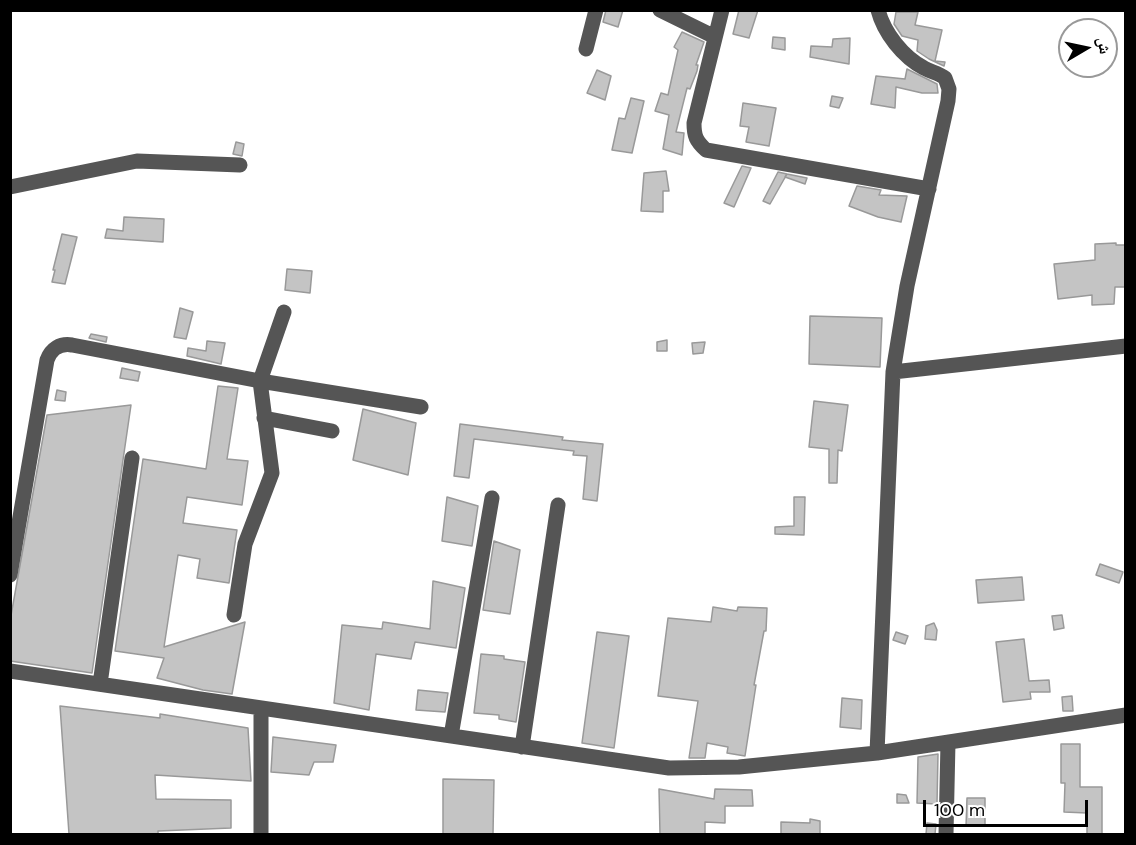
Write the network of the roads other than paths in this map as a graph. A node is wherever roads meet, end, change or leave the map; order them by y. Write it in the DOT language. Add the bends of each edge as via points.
graph roads {
  1 [pos="596,10"];
  2 [pos="660,10"];
  3 [pos="722,10"];
  4 [pos="878,10"];
  5 [pos="715,37"];
  6 [pos="586,49"];
  7 [pos="240,165"];
  8 [pos="10,187"];
  9 [pos="929,189"];
  10 [pos="284,312"];
  11 [pos="1125,346"];
  12 [pos="893,372"];
  13 [pos="260,381"];
  14 [pos="421,407"];
  15 [pos="264,418"];
  16 [pos="332,431"];
  17 [pos="132,458"];
  18 [pos="492,498"];
  19 [pos="558,505"];
  20 [pos="10,575"];
  21 [pos="234,615"];
  22 [pos="10,671"];
  23 [pos="100,684"];
  24 [pos="261,708"];
  25 [pos="1125,715"];
  26 [pos="451,736"];
  27 [pos="948,742"];
  28 [pos="522,747"];
  29 [pos="877,753"];
  30 [pos="261,834"];
  31 [pos="946,834"];
  1 -- 6 [label="street"];
  2 -- 5 [label="street"];
  3 -- 5 [label="street"];
  4 -- 9 [label="street" via="885,28 906,54 948,82 948,101"];
  5 -- 9 [label="street" via="694,123 694,137 706,150"];
  7 -- 8 [label="street" via="137,161"];
  9 -- 12 [label="street"];
  10 -- 13 [label="street"];
  11 -- 12 [label="street"];
  12 -- 29 [label="street"];
  13 -- 14 [label="street"];
  13 -- 15 [label="street"];
  13 -- 20 [label="street" via="72,345 54,349 46,360"];
  15 -- 16 [label="street"];
  15 -- 21 [label="street" via="272,473 245,544"];
  17 -- 23 [label="street"];
  18 -- 26 [label="street"];
  19 -- 28 [label="street"];
  22 -- 23 [label="street"];
  23 -- 24 [label="street"];
  24 -- 26 [label="street"];
  24 -- 30 [label="street"];
  25 -- 27 [label="street"];
  26 -- 28 [label="street"];
  27 -- 29 [label="street"];
  27 -- 31 [label="street"];
  28 -- 29 [label="street" via="647,766 690,768"];
}
